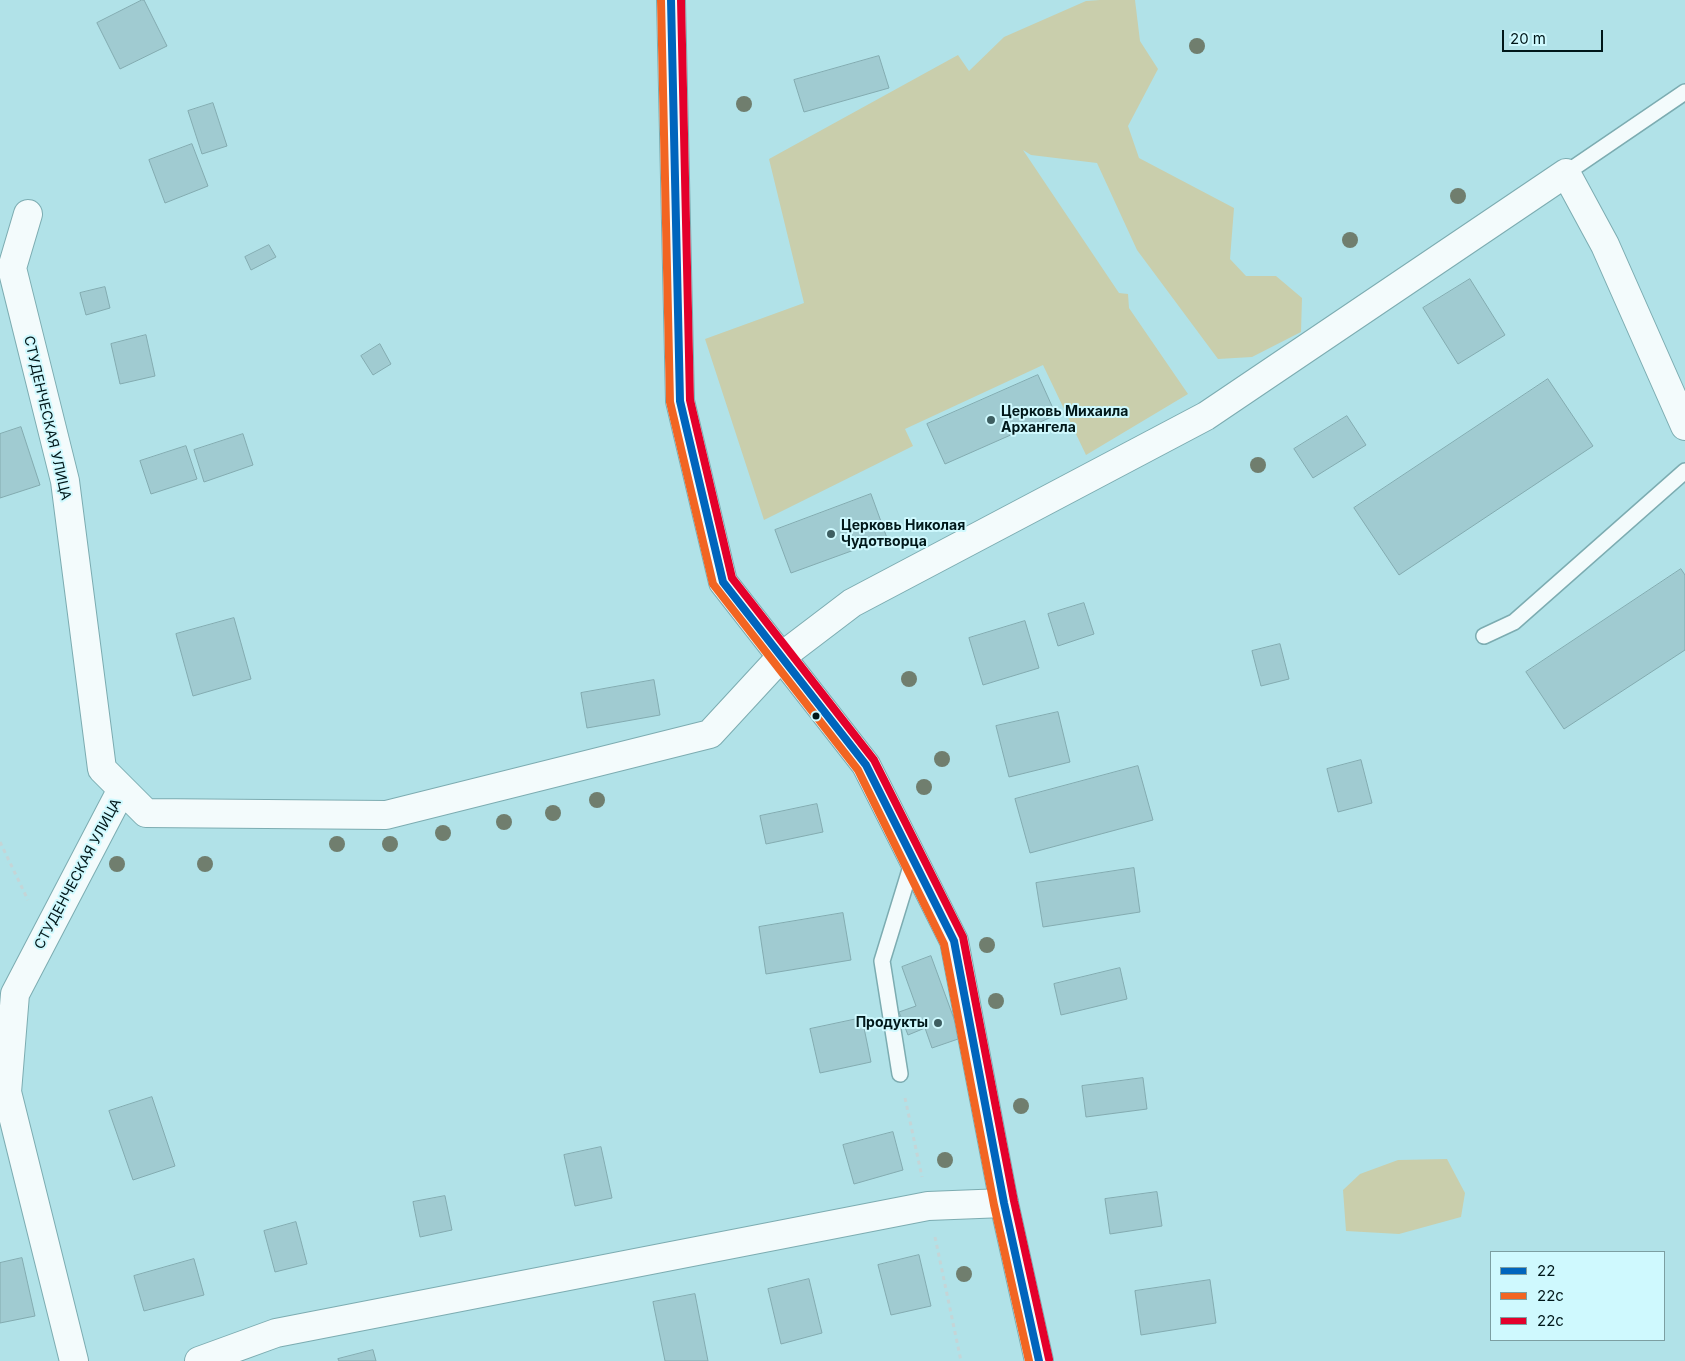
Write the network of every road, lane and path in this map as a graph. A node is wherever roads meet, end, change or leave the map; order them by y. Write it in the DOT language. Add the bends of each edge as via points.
graph roads {
  1 [pos="671,0"];
  2 [pos="1685,92"];
  3 [pos="1566,173"];
  4 [pos="28,214"];
  5 [pos="1683,418"];
  6 [pos="1685,472"];
  7 [pos="1484,636"];
  8 [pos="781,657"];
  9 [pos="122,789"];
  10 [pos="0,842"];
  11 [pos="913,859"];
  12 [pos="54,919"];
  13 [pos="900,1074"];
  14 [pos="1004,1203"];
  15 [pos="74,1361"];
  16 [pos="199,1361"];
  17 [pos="1039,1361"];
  1 -- 8 [label="street" via="680,401 723,582"];
  2 -- 3 [label="lane"];
  3 -- 5 [label="street" via="1605,244"];
  3 -- 8 [label="street" via="1206,416 852,603"];
  4 -- 9 [label="street, СТУДЕНЧЕСКАЯ УЛИЦА" via="12,268 65,481 102,769"];
  6 -- 7 [label="lane" via="1514,622"];
  8 -- 9 [label="street" via="710,734 386,815 146,813"];
  8 -- 11 [label="street" via="866,765"];
  9 -- 12 [label="street, СТУДЕНЧЕСКАЯ УЛИЦА"];
  10 -- 12 [label="path" via="37,918"];
  11 -- 13 [label="lane" via="882,961"];
  11 -- 14 [label="street" via="954,941"];
  12 -- 15 [label="street, СТУДЕНЧЕСКАЯ УЛИЦА" via="15,994 7,1092"];
  14 -- 16 [label="street" via="928,1206 276,1333"];
  14 -- 17 [label="street"];
}
